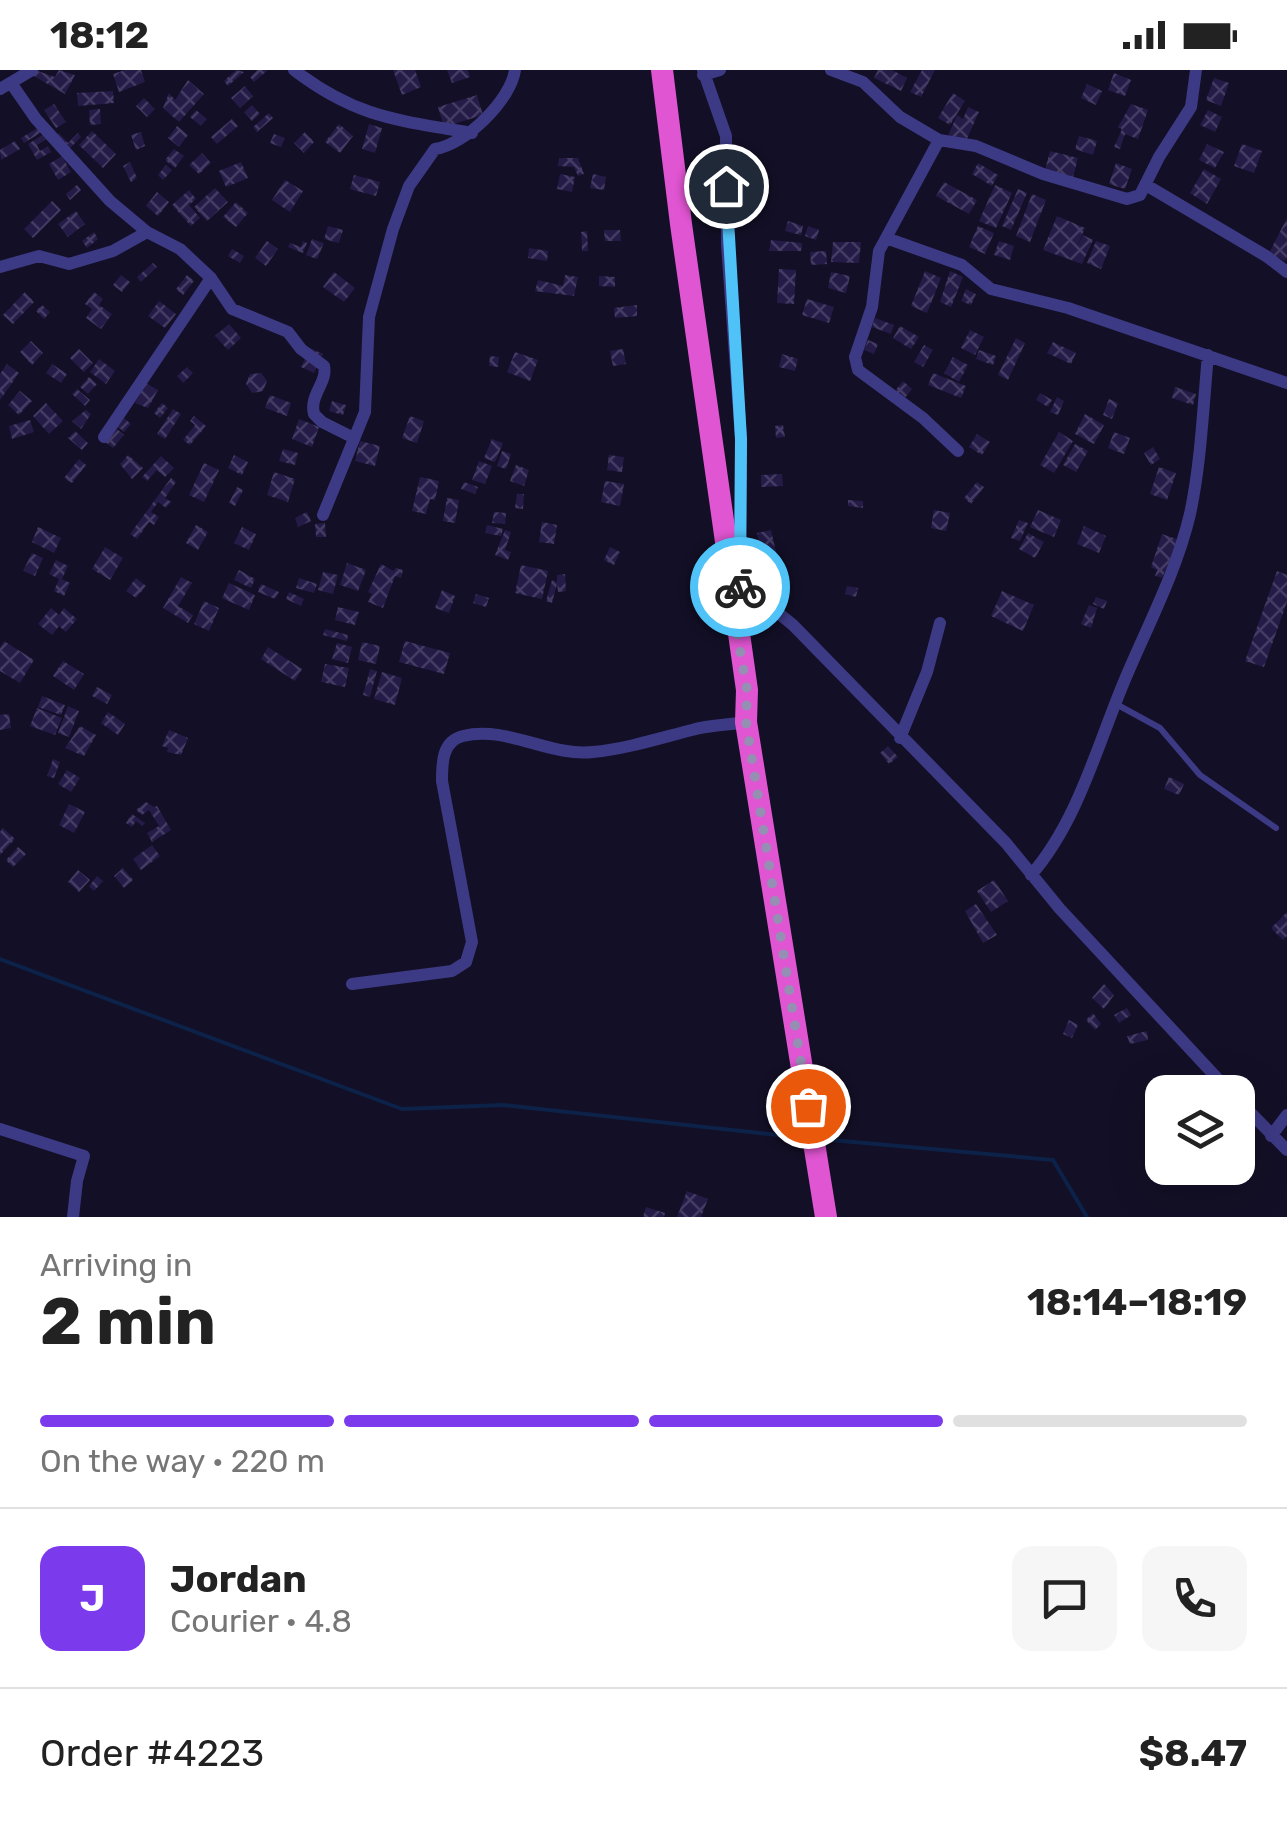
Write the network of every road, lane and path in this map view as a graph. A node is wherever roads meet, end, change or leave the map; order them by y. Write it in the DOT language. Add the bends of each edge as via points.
graph roads {
  1 [pos="32,70"];
  2 [pos="294,70"];
  3 [pos="514,70"];
  4 [pos="662,70"];
  5 [pos="720,70"];
  6 [pos="831,70"];
  7 [pos="1196,70"];
  8 [pos="703,72"];
  9 [pos="6,86"];
  10 [pos="472,133"];
  11 [pos="940,140"];
  12 [pos="1146,186"];
  13 [pos="147,232"];
  14 [pos="886,238"];
  15 [pos="0,267"];
  16 [pos="1287,272"];
  17 [pos="211,278"];
  18 [pos="1208,356"];
  19 [pos="1287,384"];
  20 [pos="104,436"];
  21 [pos="354,438"];
  22 [pos="958,451"];
  23 [pos="323,515"];
  24 [pos="736,603"];
  25 [pos="940,623"];
  26 [pos="1115,704"];
  27 [pos="746,722"];
  28 [pos="900,738"];
  29 [pos="1276,828"];
  30 [pos="1031,876"];
  31 [pos="352,984"];
  32 [pos="1214,1075"];
  33 [pos="1287,1115"];
  34 [pos="1255,1119"];
  35 [pos="0,1130"];
  36 [pos="1271,1136"];
  37 [pos="1287,1150"];
  38 [pos="73,1217"];
  39 [pos="826,1217"];
  1 -- 9 [label="street"];
  2 -- 10 [label="street" via="333,98 376,116"];
  3 -- 10 [label="street" via="513,81"];
  4 -- 24 [label="highway"];
  5 -- 8 [label="street"];
  6 -- 11 [label="street" via="863,82 900,117"];
  7 -- 12 [label="street" via="1191,107"];
  8 -- 24 [label="street" via="726,136 741,439"];
  9 -- 13 [label="street" via="110,202"];
  10 -- 21 [label="street" via="435,150 398,212 369,317 364,412"];
  11 -- 12 [label="street" via="976,146 1120,198 1134,198"];
  11 -- 14 [label="street"];
  12 -- 16 [label="street"];
  13 -- 15 [label="street" via="69,264 38,256"];
  13 -- 17 [label="street" via="180,248"];
  14 -- 18 [label="street" via="962,265 991,289"];
  14 -- 22 [label="street" via="854,365"];
  17 -- 20 [label="street"];
  17 -- 21 [label="street" via="232,309 288,332 325,367 314,414"];
  18 -- 19 [label="street"];
  18 -- 26 [label="street" via="1189,517"];
  21 -- 23 [label="street"];
  24 -- 27 [label="highway"];
  24 -- 28 [label="street" via="766,604 781,614"];
  25 -- 28 [label="street"];
  26 -- 29 [label="lane" via="1160,728 1200,775"];
  26 -- 30 [label="street" via="1052,852"];
  27 -- 31 [label="street" via="592,753 486,736 452,740 442,758 442,780 472,942 466,962 452,971"];
  27 -- 39 [label="highway"];
  28 -- 30 [label="street"];
  30 -- 32 [label="street"];
  33 -- 36 [label="street"];
  34 -- 36 [label="street"];
  35 -- 38 [label="street" via="84,1156"];
  36 -- 37 [label="street"];
}
